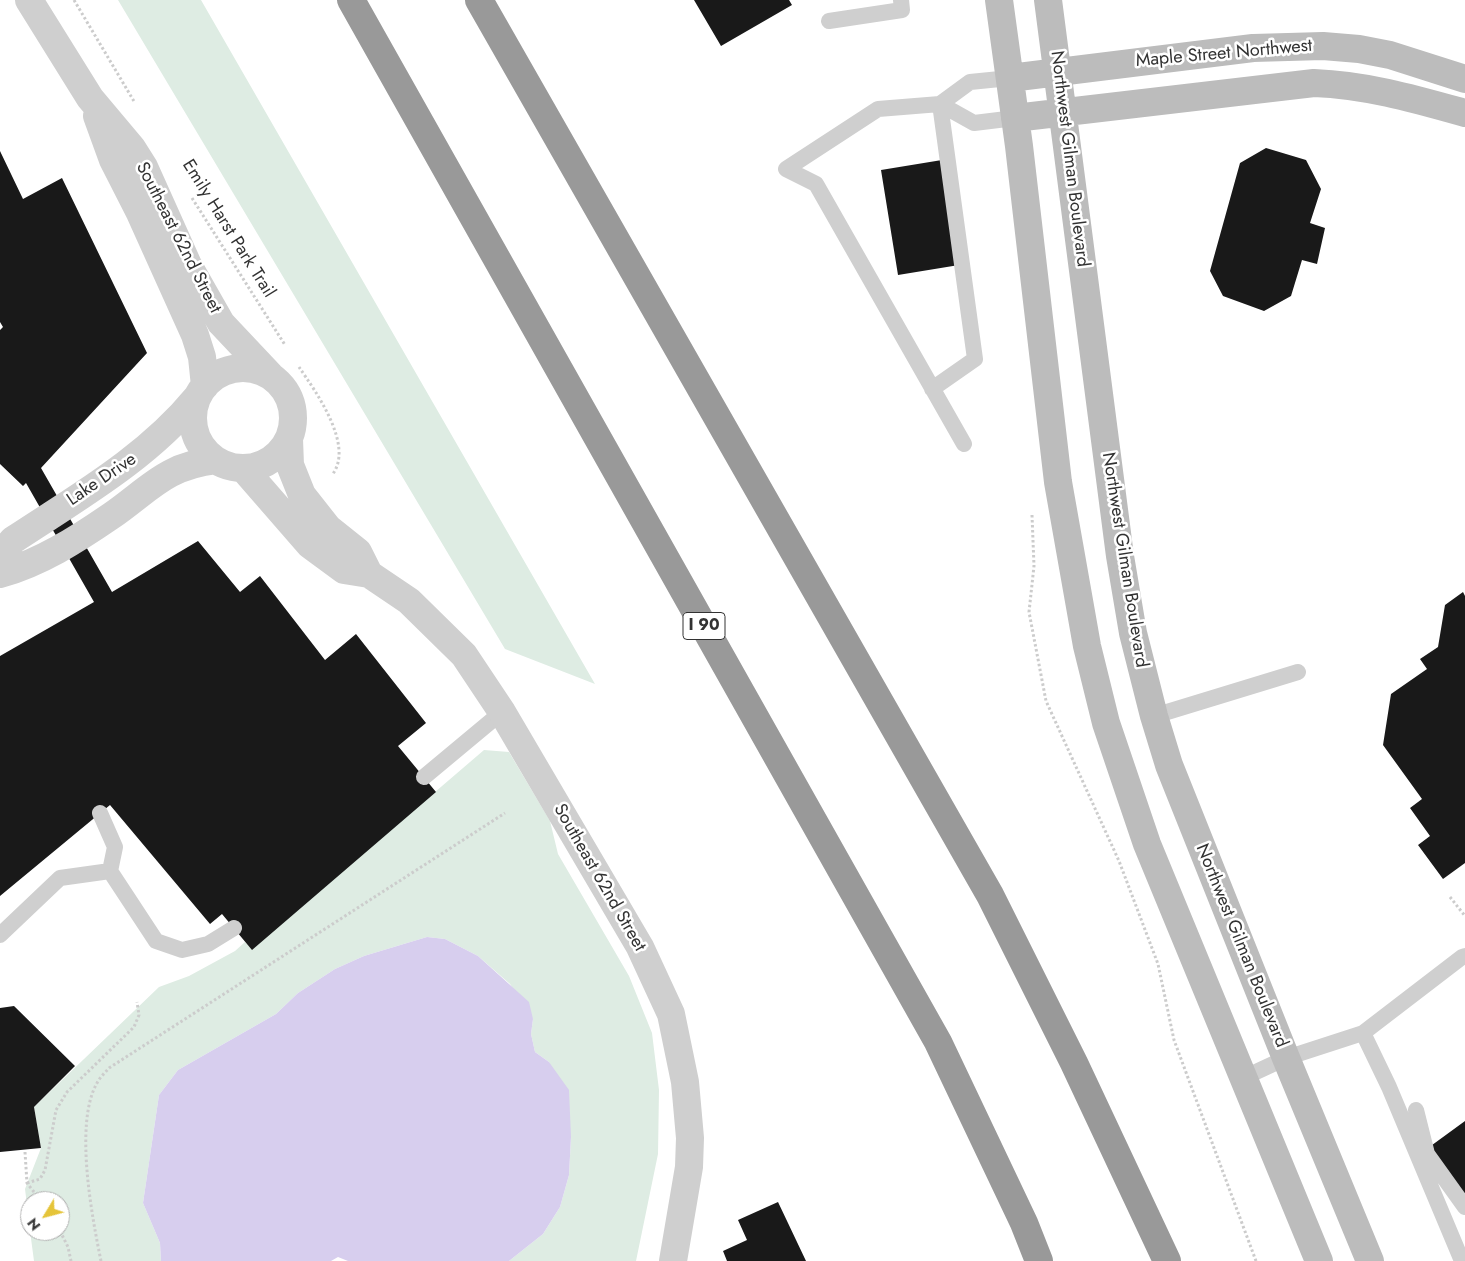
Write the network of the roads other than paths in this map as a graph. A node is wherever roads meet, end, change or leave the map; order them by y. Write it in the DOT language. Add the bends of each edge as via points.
graph roads {
  1 [pos="29,0"];
  2 [pos="351,0"];
  3 [pos="479,0"];
  4 [pos="901,0"];
  5 [pos="999,0"];
  6 [pos="1048,0"];
  7 [pos="829,21"];
  8 [pos="1058,72"];
  9 [pos="1010,78"];
  10 [pos="1465,79"];
  11 [pos="90,98"];
  12 [pos="940,104"];
  13 [pos="1063,113"];
  14 [pos="1465,113"];
  15 [pos="1015,118"];
  16 [pos="270,376"];
  17 [pos="932,389"];
  18 [pos="201,391"];
  19 [pos="289,439"];
  20 [pos="964,444"];
  21 [pos="216,460"];
  22 [pos="243,468"];
  23 [pos="0,555"];
  24 [pos="0,574"];
  25 [pos="369,574"];
  26 [pos="1298,672"];
  27 [pos="502,712"];
  28 [pos="1154,716"];
  29 [pos="424,777"];
  30 [pos="100,813"];
  31 [pos="110,871"];
  32 [pos="234,928"];
  33 [pos="0,935"];
  34 [pos="1464,954"];
  35 [pos="1363,1033"];
  36 [pos="1286,1058"];
  37 [pos="1243,1078"];
  38 [pos="1416,1110"];
  39 [pos="1465,1207"];
  40 [pos="675,1253"];
  41 [pos="1039,1261"];
  42 [pos="1167,1261"];
  43 [pos="1319,1261"];
  44 [pos="1370,1261"];
  45 [pos="1462,1261"];
  1 -- 11 [label="street, Southeast 62nd Street"];
  2 -- 41 [label="highway, I 90" via="938,1042"];
  3 -- 42 [label="highway" via="990,895"];
  4 -- 7 [label="lane" via="902,10"];
  5 -- 9 [label="street"];
  6 -- 8 [label="street, Northwest Gilman Boulevard"];
  8 -- 9 [label="street, Maple Street Northwest"];
  8 -- 10 [label="street, Maple Street Northwest" via="1254,48 1323,46 1390,56"];
  8 -- 13 [label="street, Northwest Gilman Boulevard"];
  9 -- 12 [label="lane" via="970,82"];
  9 -- 15 [label="street"];
  11 -- 16 [label="street, Southeast 62nd Street" via="144,167 188,264 221,323"];
  11 -- 18 [label="street, Southeast 62nd Street" via="113,160 137,205 195,336 202,357"];
  12 -- 15 [label="lane" via="974,123"];
  12 -- 17 [label="lane" via="975,359"];
  12 -- 17 [label="lane" via="878,109 786,169 816,184"];
  13 -- 14 [label="street, Maple Street Northwest" via="1314,83 1378,90"];
  13 -- 15 [label="street, Maple Street Northwest"];
  13 -- 28 [label="street, Northwest Gilman Boulevard" via="1120,556 1133,633"];
  15 -- 37 [label="street" via="1058,482 1087,646 1126,788"];
  16 -- 18 [label="street" via="249,369 228,370 215,376"];
  16 -- 19 [label="street" via="288,397 292,410 293,425"];
  17 -- 20 [label="lane"];
  18 -- 21 [label="street" via="193,411 193,426 205,451"];
  18 -- 23 [label="street, Lake Drive" via="178,422 149,448 13,540"];
  19 -- 22 [label="street" via="270,460"];
  19 -- 25 [label="street, Southeast 62nd Street" via="290,465 302,495 328,528 358,552"];
  21 -- 22 [label="street"];
  21 -- 24 [label="street, Lake Drive" via="186,465 165,474 78,537 28,566"];
  22 -- 25 [label="street, Southeast 62nd Street" via="310,545 344,570"];
  25 -- 27 [label="street, Southeast 62nd Street" via="409,601 450,640 476,671"];
  26 -- 28 [label="lane"];
  27 -- 29 [label="lane"];
  27 -- 40 [label="street, Southeast 62nd Street" via="640,947 671,1014 685,1082 690,1138 686,1193"];
  28 -- 36 [label="street, Northwest Gilman Boulevard" via="1195,833"];
  30 -- 31 [label="lane" via="115,846"];
  31 -- 32 [label="lane" via="156,941 182,950 208,944"];
  31 -- 33 [label="lane" via="60,878"];
  34 -- 35 [label="lane"];
  35 -- 36 [label="lane"];
  35 -- 45 [label="lane"];
  36 -- 37 [label="lane"];
  36 -- 44 [label="street, Northwest Gilman Boulevard"];
  37 -- 43 [label="street"];
  38 -- 39 [label="lane" via="1427,1154"];
}
